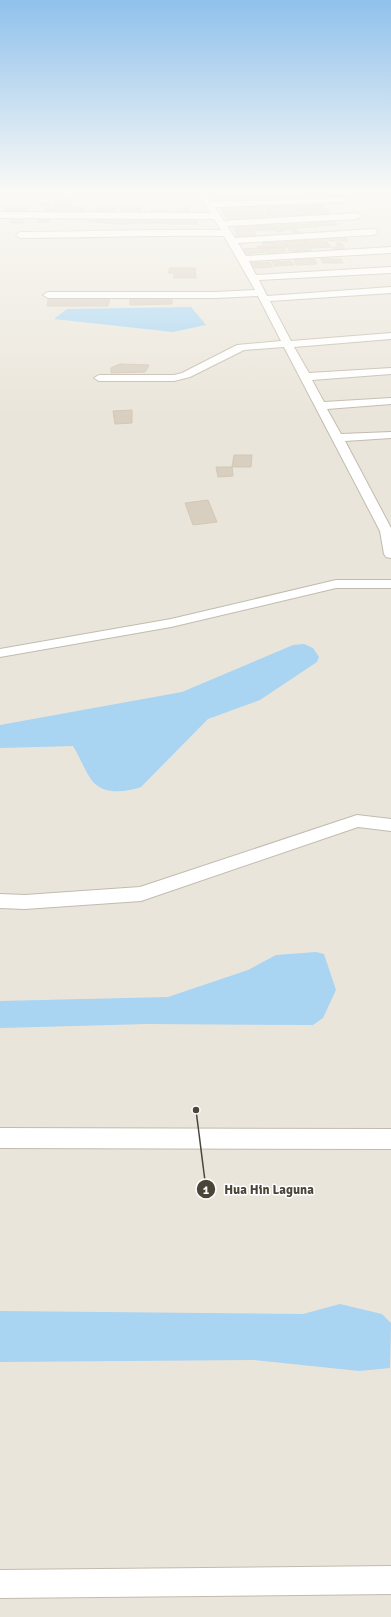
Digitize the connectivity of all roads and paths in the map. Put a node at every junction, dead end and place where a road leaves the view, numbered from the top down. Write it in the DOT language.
graph roads {
  1 [pos="247,266"];
  2 [pos="391,270"];
  3 [pos="253,278"];
  4 [pos="391,290"];
  5 [pos="48,295"];
  6 [pos="262,296"];
  7 [pos="391,336"];
  8 [pos="287,344"];
  9 [pos="391,372"];
  10 [pos="304,377"];
  11 [pos="99,378"];
  12 [pos="391,401"];
  13 [pos="320,406"];
  14 [pos="391,435"];
  15 [pos="337,438"];
  16 [pos="391,554"];
  17 [pos="391,584"];
  18 [pos="0,653"];
  19 [pos="391,825"];
  20 [pos="0,901"];
  21 [pos="0,1138"];
  22 [pos="391,1139"];
  23 [pos="391,1580"];
  24 [pos="0,1584"];
  1 -- 3 [label="street"];
  2 -- 3 [label="street"];
  3 -- 6 [label="street"];
  4 -- 6 [label="street"];
  5 -- 6 [label="street"];
  6 -- 8 [label="street"];
  7 -- 8 [label="street"];
  8 -- 10 [label="street"];
  8 -- 11 [label="street"];
  9 -- 10 [label="street"];
  10 -- 13 [label="street"];
  12 -- 13 [label="street"];
  13 -- 15 [label="street"];
  14 -- 15 [label="street"];
  15 -- 16 [label="street"];
  17 -- 18 [label="street"];
  19 -- 20 [label="street"];
  21 -- 22 [label="street"];
  23 -- 24 [label="street"];
}
